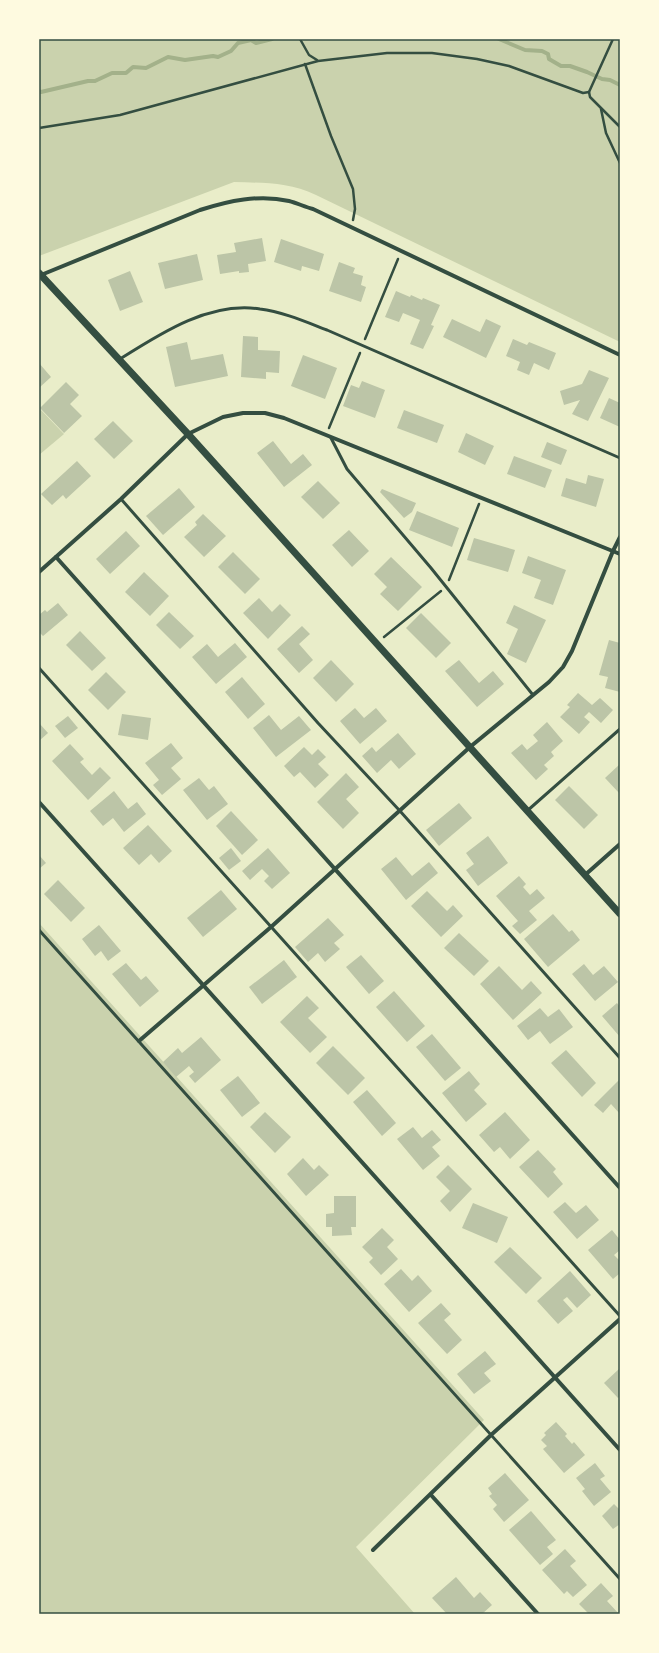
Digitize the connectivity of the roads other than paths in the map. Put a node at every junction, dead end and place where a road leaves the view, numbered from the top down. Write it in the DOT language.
graph roads {
  1 [pos="40,274"];
  2 [pos="620,355"];
  3 [pos="119,360"];
  4 [pos="188,434"];
  5 [pos="331,438"];
  6 [pos="620,458"];
  7 [pos="121,499"];
  8 [pos="620,537"];
  9 [pos="613,551"];
  10 [pos="620,554"];
  11 [pos="56,557"];
  12 [pos="39,572"];
  13 [pos="39,668"];
  14 [pos="534,695"];
  15 [pos="620,729"];
  16 [pos="470,747"];
  17 [pos="39,802"];
  18 [pos="400,811"];
  19 [pos="527,811"];
  20 [pos="620,844"];
  21 [pos="334,870"];
  22 [pos="585,875"];
  23 [pos="620,914"];
  24 [pos="271,927"];
  25 [pos="39,930"];
  26 [pos="203,986"];
  27 [pos="139,1041"];
  28 [pos="620,1058"];
  29 [pos="620,1188"];
  30 [pos="620,1316"];
  31 [pos="620,1319"];
  32 [pos="555,1377"];
  33 [pos="491,1435"];
  34 [pos="620,1450"];
  35 [pos="431,1495"];
  36 [pos="373,1550"];
  37 [pos="620,1579"];
  38 [pos="538,1614"];
  1 -- 2 [label="street"];
  1 -- 3 [label="street"];
  3 -- 4 [label="street"];
  3 -- 6 [label="lane"];
  4 -- 5 [label="street"];
  4 -- 7 [label="street"];
  4 -- 16 [label="street"];
  5 -- 9 [label="street"];
  5 -- 14 [label="lane"];
  7 -- 11 [label="street"];
  7 -- 18 [label="lane"];
  8 -- 9 [label="street"];
  9 -- 10 [label="street"];
  9 -- 14 [label="street"];
  11 -- 12 [label="street"];
  11 -- 21 [label="street"];
  13 -- 24 [label="lane"];
  14 -- 16 [label="street"];
  15 -- 19 [label="lane"];
  16 -- 18 [label="street"];
  16 -- 19 [label="street"];
  17 -- 26 [label="street"];
  18 -- 21 [label="street"];
  18 -- 28 [label="lane"];
  19 -- 22 [label="street"];
  20 -- 22 [label="street"];
  21 -- 24 [label="street"];
  21 -- 29 [label="street"];
  22 -- 23 [label="street"];
  24 -- 26 [label="street"];
  24 -- 30 [label="lane"];
  25 -- 27 [label="lane"];
  26 -- 27 [label="street"];
  26 -- 32 [label="street"];
  27 -- 33 [label="lane"];
  31 -- 32 [label="street"];
  32 -- 33 [label="street"];
  32 -- 34 [label="street"];
  33 -- 35 [label="street"];
  33 -- 37 [label="lane"];
  35 -- 36 [label="street"];
  35 -- 38 [label="street"];
}
